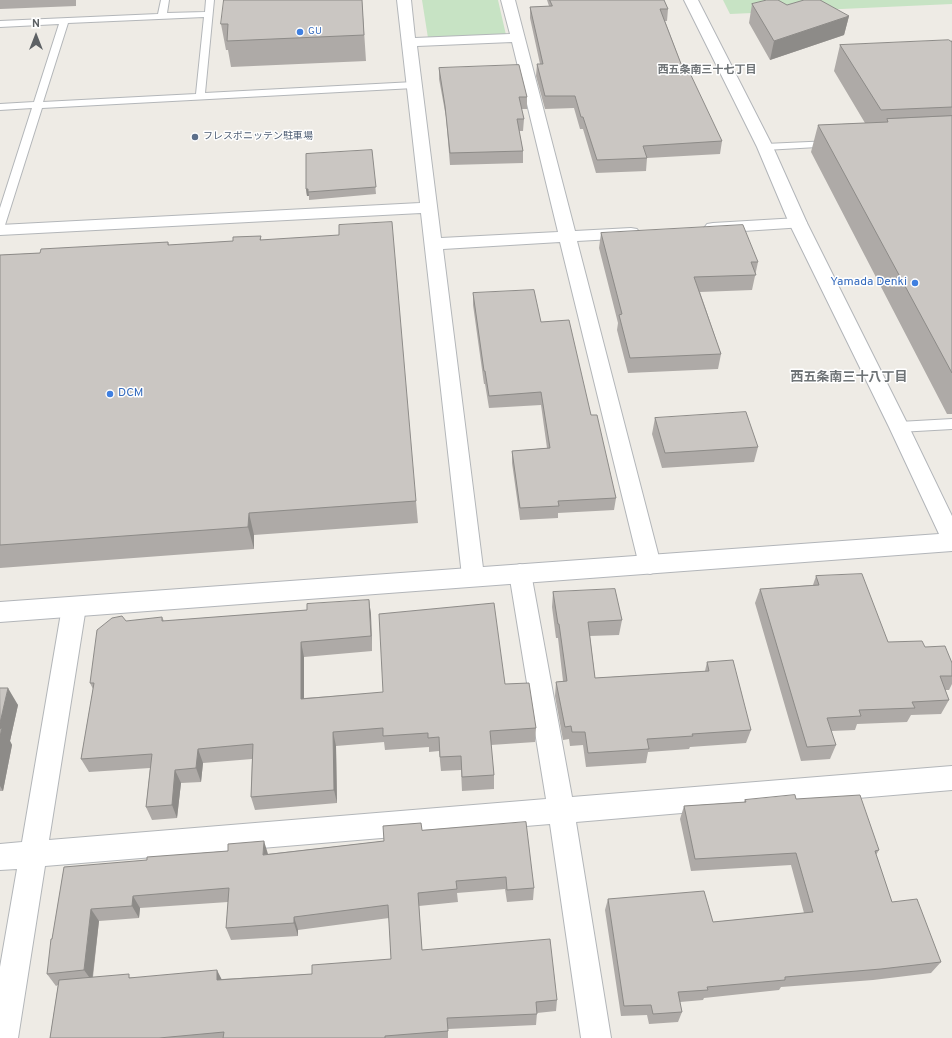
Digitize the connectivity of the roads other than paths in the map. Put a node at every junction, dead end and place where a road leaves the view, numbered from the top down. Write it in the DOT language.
graph roads {
  1 [pos="165,0"];
  2 [pos="210,0"];
  3 [pos="404,0"];
  4 [pos="508,0"];
  5 [pos="692,0"];
  6 [pos="208,14"];
  7 [pos="162,16"];
  8 [pos="64,21"];
  9 [pos="0,24"];
  10 [pos="518,38"];
  11 [pos="410,42"];
  12 [pos="414,85"];
  13 [pos="200,96"];
  14 [pos="39,105"];
  15 [pos="0,107"];
  16 [pos="843,143"];
  17 [pos="765,147"];
  18 [pos="429,208"];
  19 [pos="798,223"];
  20 [pos="0,225"];
  21 [pos="695,229"];
  22 [pos="0,230"];
  23 [pos="647,232"];
  24 [pos="567,236"];
  25 [pos="434,244"];
  26 [pos="952,424"];
  27 [pos="899,427"];
  28 [pos="952,539"];
  29 [pos="952,542"];
  30 [pos="650,565"];
  31 [pos="520,573"];
  32 [pos="473,576"];
  33 [pos="74,607"];
  34 [pos="0,612"];
  35 [pos="952,778"];
  36 [pos="561,810"];
  37 [pos="33,853"];
  38 [pos="0,856"];
  39 [pos="8,953"];
  40 [pos="3,1038"];
  41 [pos="596,1038"];
  1 -- 7 [label="lane"];
  2 -- 6 [label="lane"];
  3 -- 11 [label="street"];
  4 -- 10 [label="street"];
  5 -- 17 [label="street"];
  6 -- 7 [label="lane"];
  6 -- 13 [label="lane"];
  7 -- 8 [label="lane"];
  8 -- 9 [label="lane"];
  8 -- 14 [label="lane"];
  10 -- 11 [label="street"];
  10 -- 24 [label="street"];
  11 -- 12 [label="street"];
  12 -- 13 [label="lane"];
  12 -- 18 [label="street"];
  13 -- 14 [label="lane"];
  14 -- 15 [label="lane"];
  14 -- 20 [label="lane"];
  16 -- 17 [label="lane"];
  17 -- 19 [label="street"];
  18 -- 22 [label="street"];
  18 -- 25 [label="street"];
  19 -- 21 [label="street"];
  19 -- 27 [label="street"];
  23 -- 24 [label="street"];
  24 -- 25 [label="street"];
  24 -- 30 [label="street"];
  25 -- 32 [label="street"];
  26 -- 27 [label="lane"];
  27 -- 28 [label="street"];
  29 -- 30 [label="street"];
  30 -- 31 [label="street"];
  31 -- 32 [label="street"];
  31 -- 36 [label="street"];
  32 -- 33 [label="street"];
  33 -- 34 [label="street"];
  33 -- 37 [label="street"];
  35 -- 36 [label="street"];
  36 -- 37 [label="street"];
  36 -- 41 [label="street"];
  37 -- 38 [label="street"];
  37 -- 39 [label="street"];
  39 -- 40 [label="street"];
}
